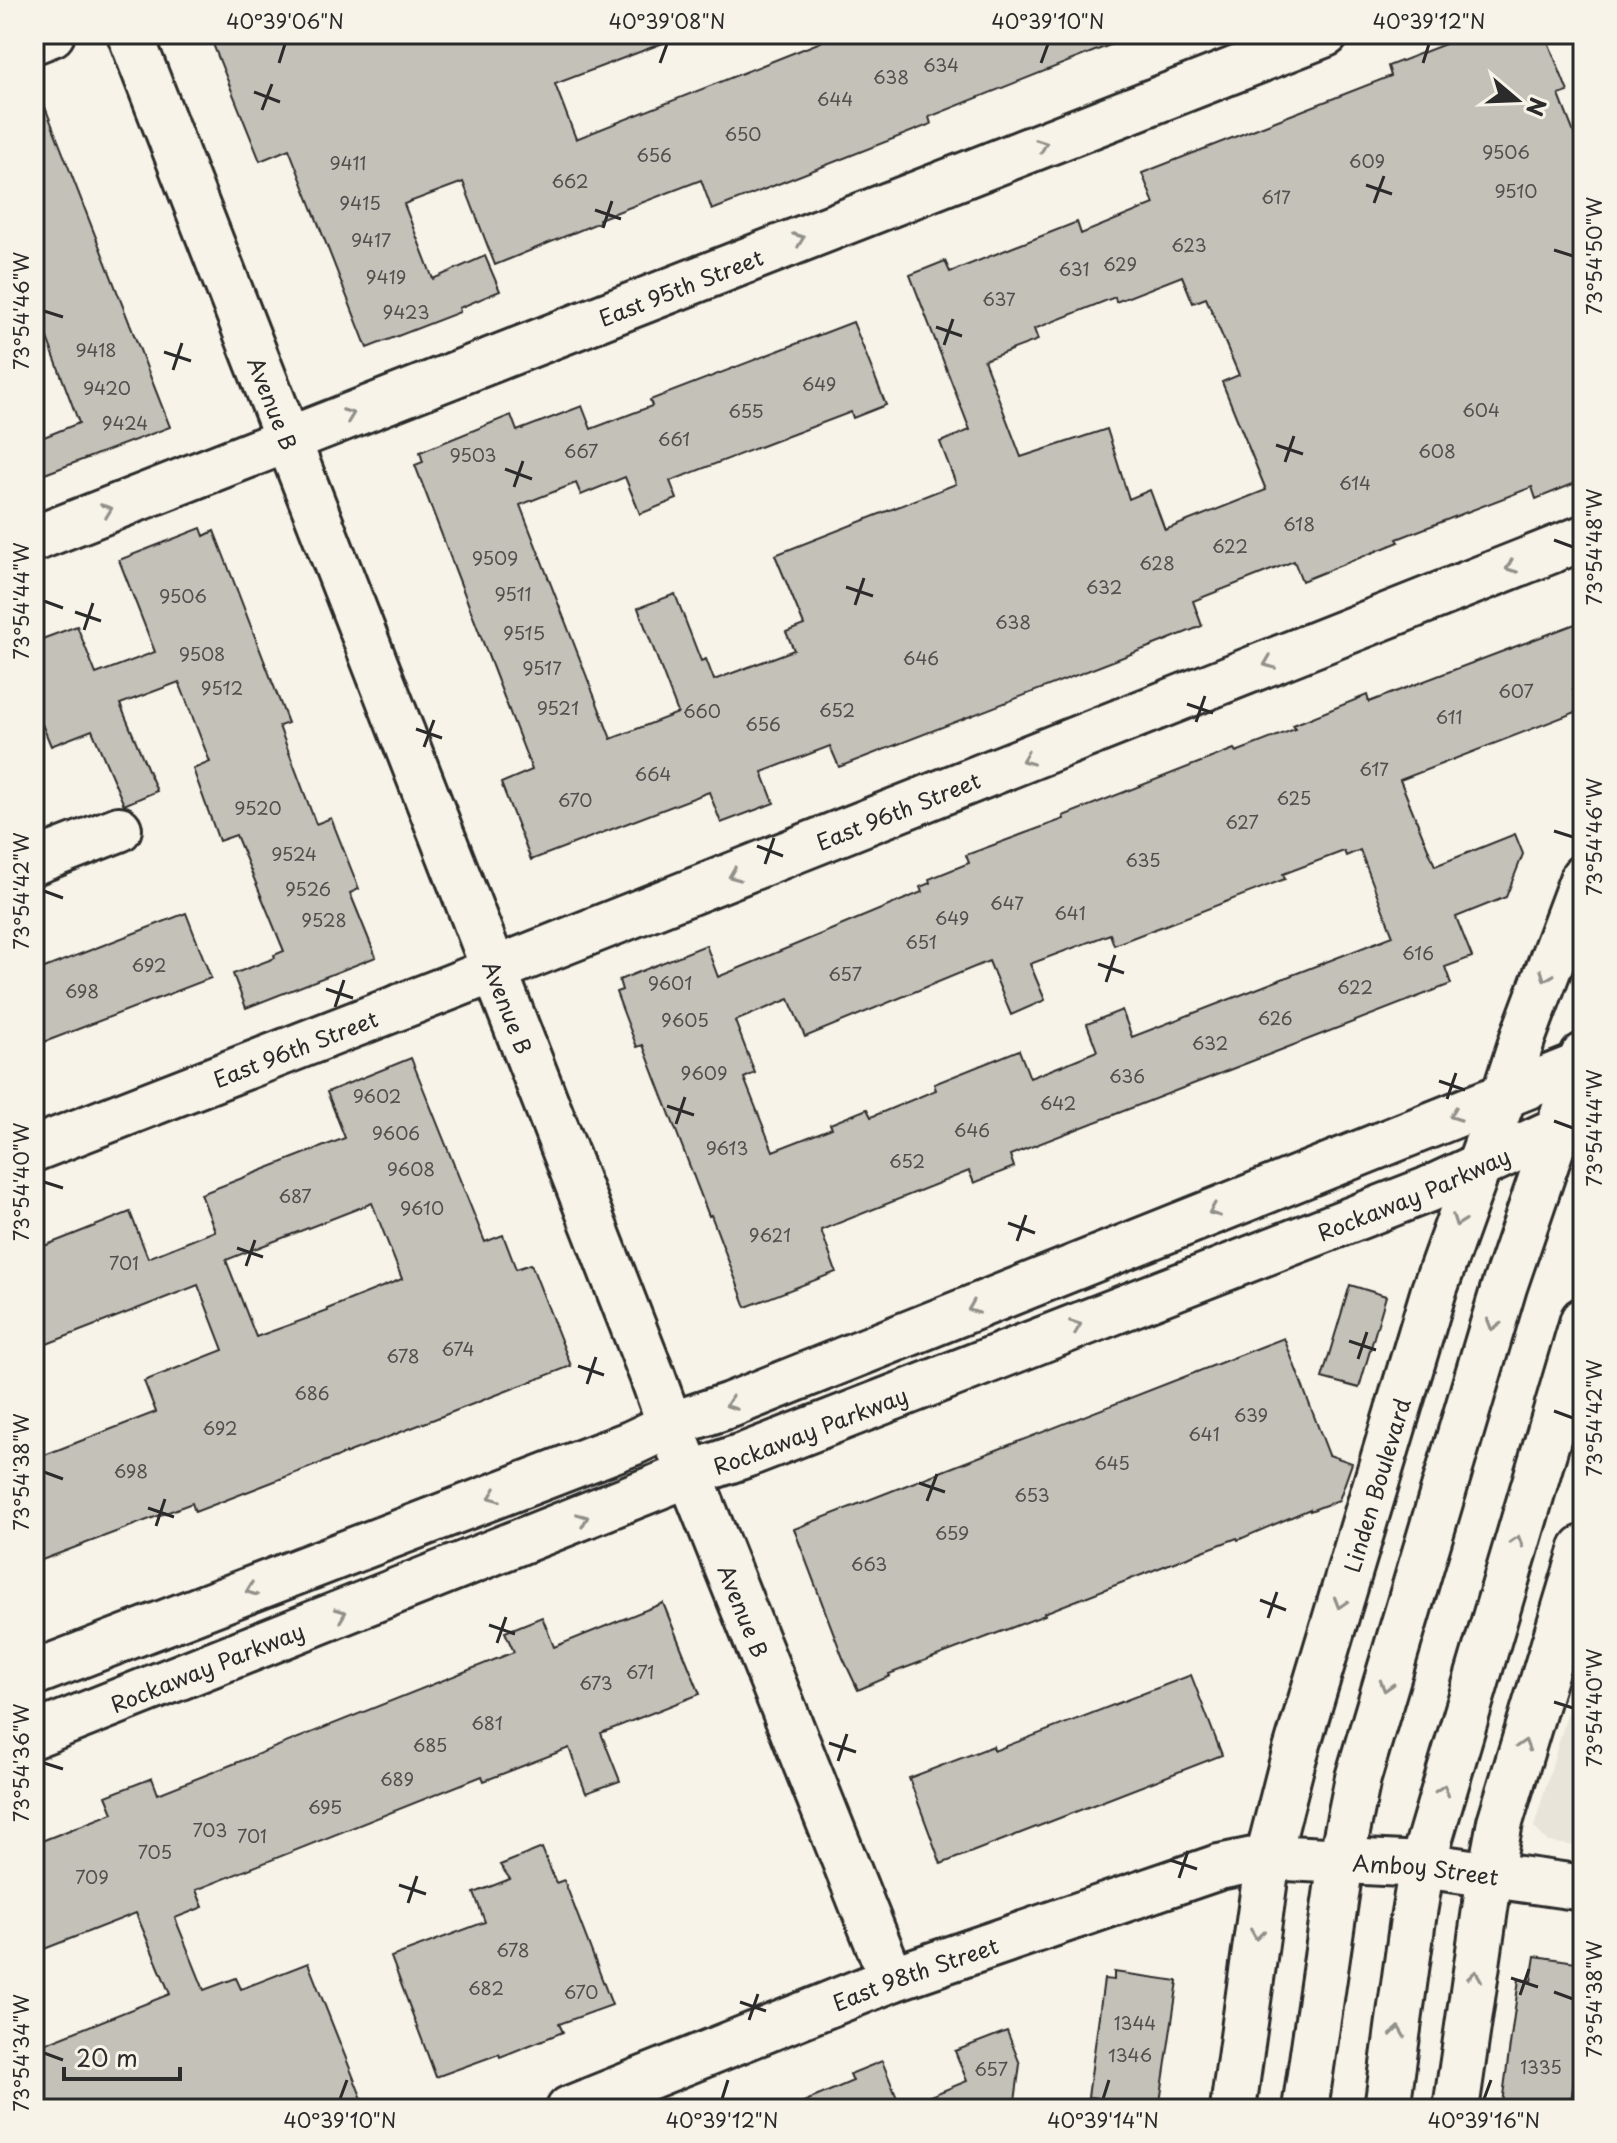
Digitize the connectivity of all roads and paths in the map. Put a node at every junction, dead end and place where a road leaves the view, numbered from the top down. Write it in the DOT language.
graph roads {
  1 [pos="52,34"];
  2 [pos="130,34"];
  3 [pos="1326,34"];
  4 [pos="34,41"];
  5 [pos="287,439"];
  6 [pos="1583,538"];
  7 [pos="34,539"];
  8 [pos="119,829"];
  9 [pos="34,862"];
  10 [pos="1583,877"];
  11 [pos="495,969"];
  12 [pos="1582,1062"];
  13 [pos="1504,1096"];
  14 [pos="1570,1124"];
  15 [pos="34,1149"];
  16 [pos="1478,1167"];
  17 [pos="1583,1320"];
  18 [pos="670,1425"];
  19 [pos="690,1474"];
  20 [pos="1583,1548"];
  21 [pos="34,1673"];
  22 [pos="34,1735"];
  23 [pos="1268,1857"];
  24 [pos="1341,1861"];
  25 [pos="1422,1865"];
  26 [pos="1490,1875"];
  27 [pos="1583,1888"];
  28 [pos="892,1979"];
  29 [pos="569,2109"];
  30 [pos="1233,2109"];
  31 [pos="1305,2109"];
  32 [pos="1387,2109"];
  33 [pos="1456,2109"];
  1 -- 4 [label="main road"];
  2 -- 5 [label="main road, Avenue B"];
  5 -- 3 [label="main road, East 95th Street, one-way"];
  7 -- 5 [label="main road, East 95th Street, one-way"];
  5 -- 11 [label="main road, Avenue B"];
  6 -- 11 [label="main road, East 96th Street, one-way"];
  8 -- 9 [label="main road"];
  10 -- 13 [label="main road, Linden Boulevard, one-way"];
  11 -- 15 [label="main road, East 96th Street"];
  11 -- 18 [label="main road, Avenue B"];
  12 -- 13 [label="main road"];
  12 -- 14 [label="main road"];
  13 -- 16 [label="main road, Linden Boulevard"];
  13 -- 18 [label="main road, one-way"];
  14 -- 16 [label="main road, Rockaway Parkway"];
  14 -- 24 [label="main road, one-way"];
  19 -- 16 [label="main road, Rockaway Parkway, one-way"];
  16 -- 23 [label="main road, Linden Boulevard, one-way"];
  25 -- 17 [label="main road, one-way"];
  18 -- 19 [label="main road, Avenue B"];
  18 -- 21 [label="main road, one-way"];
  22 -- 19 [label="main road, Rockaway Parkway, one-way"];
  19 -- 28 [label="main road, Avenue B"];
  26 -- 20 [label="main road, one-way"];
  23 -- 24 [label="main road, Amboy Street"];
  23 -- 28 [label="main road, East 98th Street"];
  23 -- 30 [label="main road, Linden Boulevard, one-way"];
  24 -- 25 [label="main road, Amboy Street"];
  24 -- 31 [label="main road"];
  25 -- 26 [label="main road, Amboy Street"];
  32 -- 25 [label="main road, one-way"];
  26 -- 27 [label="main road, Amboy Street"];
  33 -- 26 [label="main road, one-way"];
  28 -- 29 [label="main road, East 98th Street"];
}
